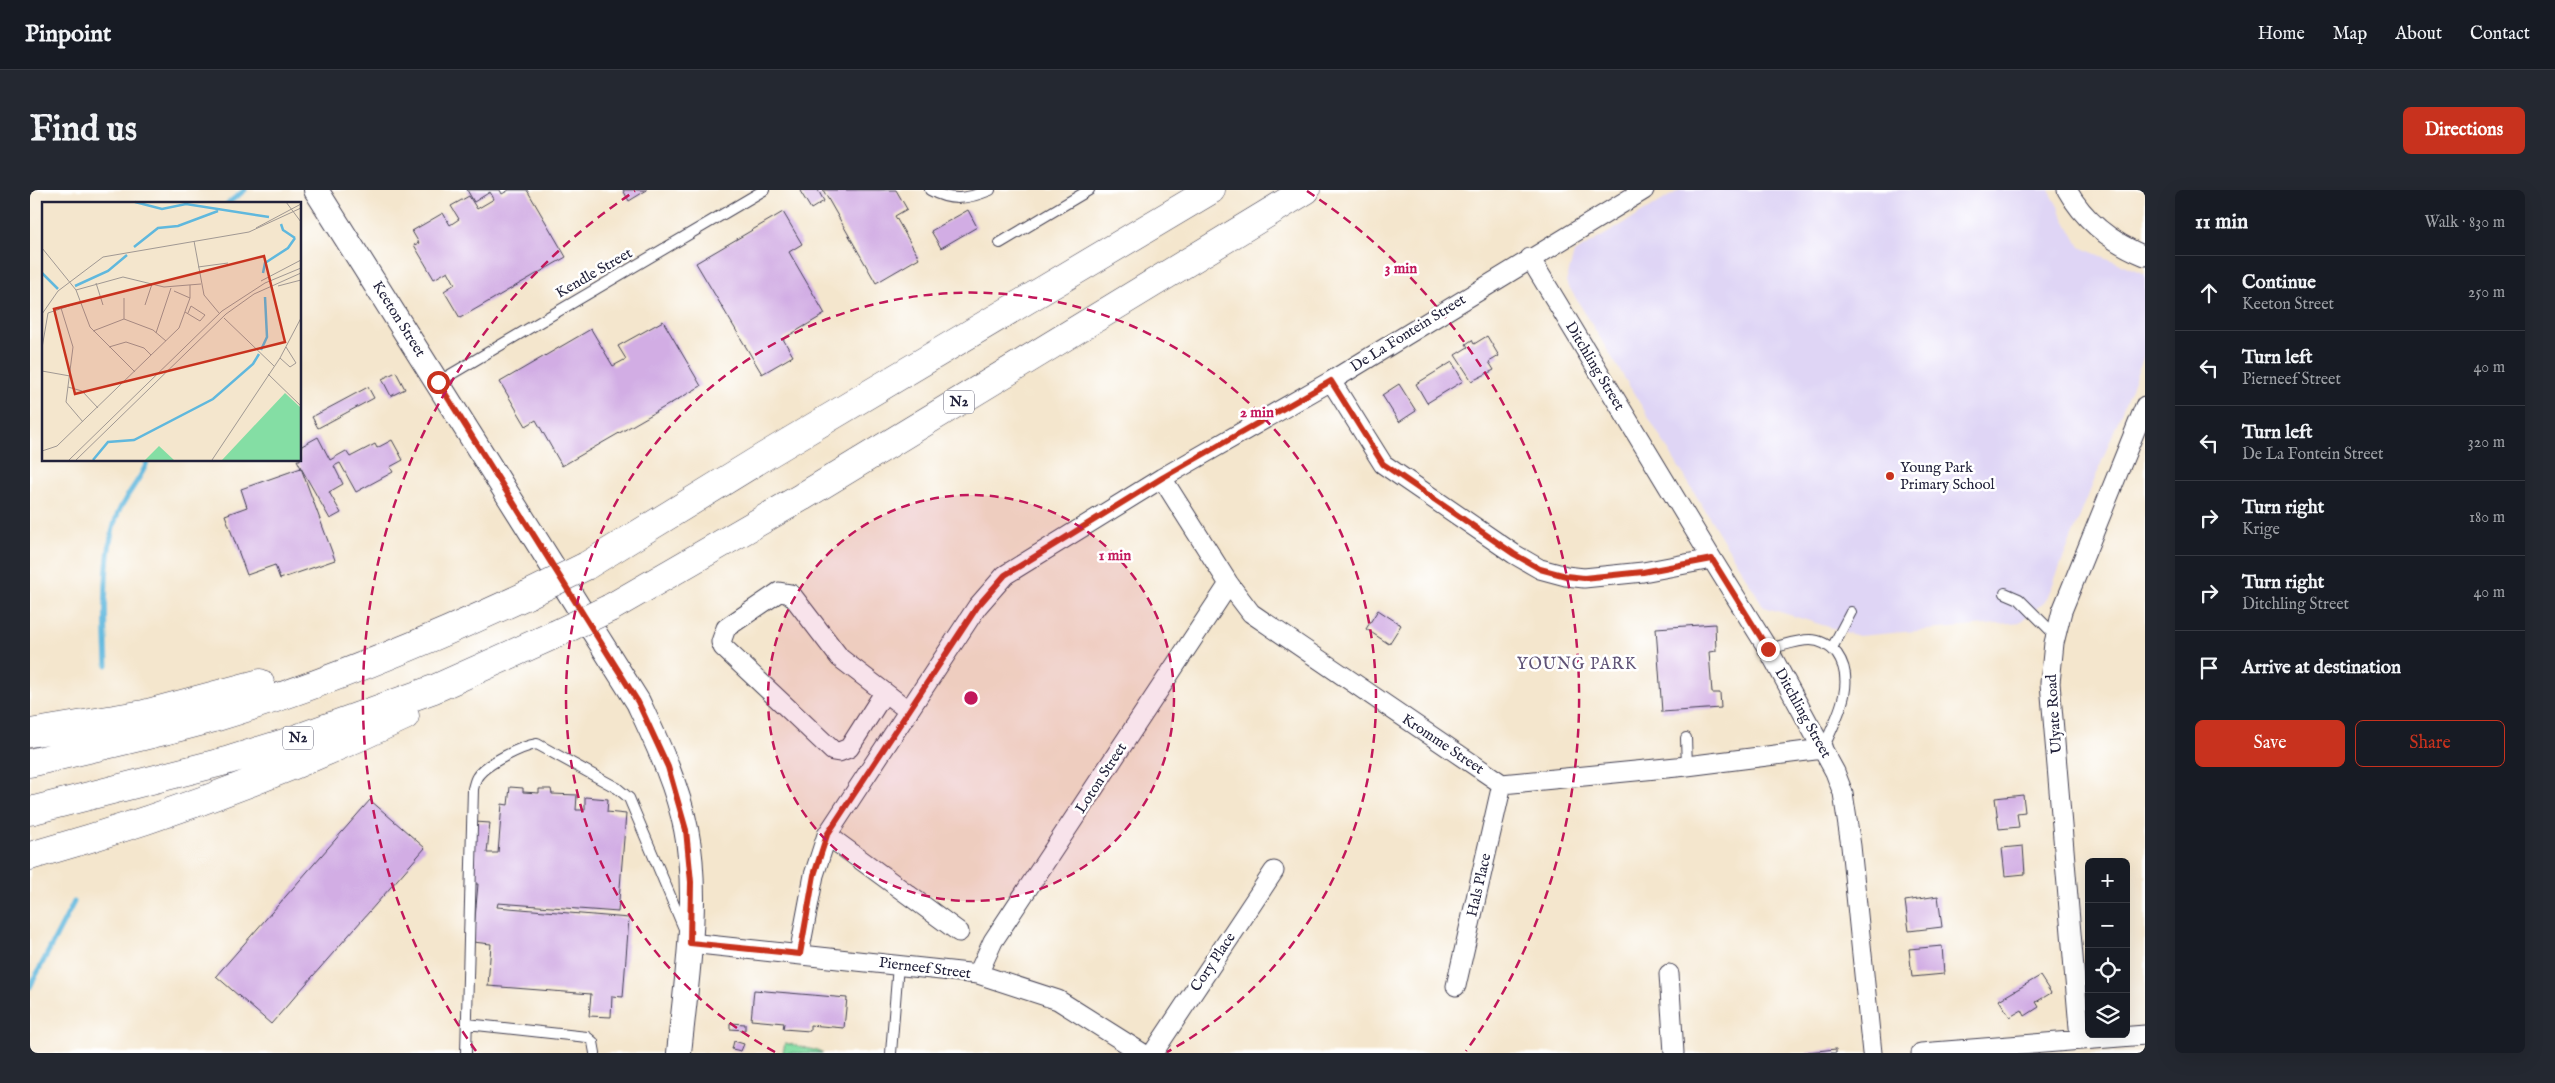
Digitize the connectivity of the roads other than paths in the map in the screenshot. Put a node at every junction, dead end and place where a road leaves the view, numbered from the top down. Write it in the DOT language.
graph roads {
  1 [pos="316,190"];
  2 [pos="764,190"];
  3 [pos="930,190"];
  4 [pos="990,190"];
  5 [pos="1089,190"];
  6 [pos="1210,190"];
  7 [pos="1306,190"];
  8 [pos="1644,190"];
  9 [pos="2067,190"];
  10 [pos="1000,243"];
  11 [pos="2145,256"];
  12 [pos="1530,258"];
  13 [pos="1331,381"];
  14 [pos="438,382"];
  15 [pos="2145,406"];
  16 [pos="1162,478"];
  17 [pos="1712,559"];
  18 [pos="1229,584"];
  19 [pos="526,587"];
  20 [pos="2005,592"];
  21 [pos="1850,612"];
  22 [pos="2056,636"];
  23 [pos="528,646"];
  24 [pos="1832,648"];
  25 [pos="1768,649"];
  26 [pos="884,693"];
  27 [pos="909,711"];
  28 [pos="30,733"];
  29 [pos="1686,738"];
  30 [pos="1823,749"];
  31 [pos="30,763"];
  32 [pos="1687,766"];
  33 [pos="1502,784"];
  34 [pos="30,811"];
  35 [pos="827,835"];
  36 [pos="30,856"];
  37 [pos="1274,871"];
  38 [pos="959,932"];
  39 [pos="690,943"];
  40 [pos="800,954"];
  41 [pos="898,965"];
  42 [pos="978,974"];
  43 [pos="1668,974"];
  44 [pos="1456,986"];
  45 [pos="467,1024"];
  46 [pos="2145,1035"];
  47 [pos="2080,1040"];
  48 [pos="466,1053"];
  49 [pos="595,1053"];
  50 [pos="679,1053"];
  51 [pos="891,1053"];
  52 [pos="1142,1053"];
  53 [pos="1153,1053"];
  54 [pos="1674,1053"];
  55 [pos="1872,1053"];
  56 [pos="1921,1053"];
  1 -- 14 [label="street, Keeton Street"];
  2 -- 14 [label="lane, Kendle Street"];
  3 -- 4 [label="lane"];
  5 -- 10 [label="lane"];
  6 -- 19 [label="highway, bridge"];
  7 -- 23 [label="highway, N2, bridge"];
  8 -- 12 [label="street, De La Fontein Street"];
  9 -- 11 [label="street"];
  12 -- 13 [label="street, De La Fontein Street"];
  12 -- 17 [label="street, Ditchling Street"];
  13 -- 16 [label="street, De La Fontein Street"];
  13 -- 17 [label="street"];
  14 -- 39 [label="street, Keeton Street"];
  15 -- 22 [label="street, Ulyate Road"];
  16 -- 18 [label="street, Kromme Street"];
  16 -- 27 [label="street, De La Fontein Street"];
  17 -- 25 [label="street, Ditchling Street"];
  18 -- 33 [label="street, Kromme Street"];
  18 -- 42 [label="street, Loton Street"];
  19 -- 28 [label="highway"];
  19 -- 31 [label="highway"];
  20 -- 22 [label="lane"];
  21 -- 24 [label="lane"];
  22 -- 47 [label="street, Ulyate Road"];
  23 -- 34 [label="highway, N2"];
  23 -- 36 [label="highway"];
  24 -- 25 [label="lane"];
  24 -- 30 [label="lane"];
  25 -- 30 [label="street, Ditchling Street"];
  26 -- 26 [label="street"];
  26 -- 27 [label="street"];
  27 -- 35 [label="street, De La Fontein Street"];
  29 -- 32 [label="lane"];
  30 -- 32 [label="street"];
  30 -- 55 [label="street, Ditchling Street"];
  32 -- 33 [label="street"];
  33 -- 44 [label="street, Hals Place"];
  35 -- 38 [label="street"];
  35 -- 40 [label="street, De La Fontein Street"];
  37 -- 53 [label="street, Cory Place"];
  39 -- 40 [label="street, Pierneef Street"];
  39 -- 45 [label="lane"];
  39 -- 50 [label="street, Keeton Street"];
  40 -- 41 [label="street, Pierneef Street"];
  41 -- 42 [label="street, Pierneef Street"];
  41 -- 51 [label="lane"];
  42 -- 52 [label="street, Pierneef Street"];
  43 -- 54 [label="street"];
  45 -- 48 [label="lane"];
  45 -- 49 [label="lane"];
  46 -- 47 [label="street"];
  47 -- 56 [label="street"];
}
